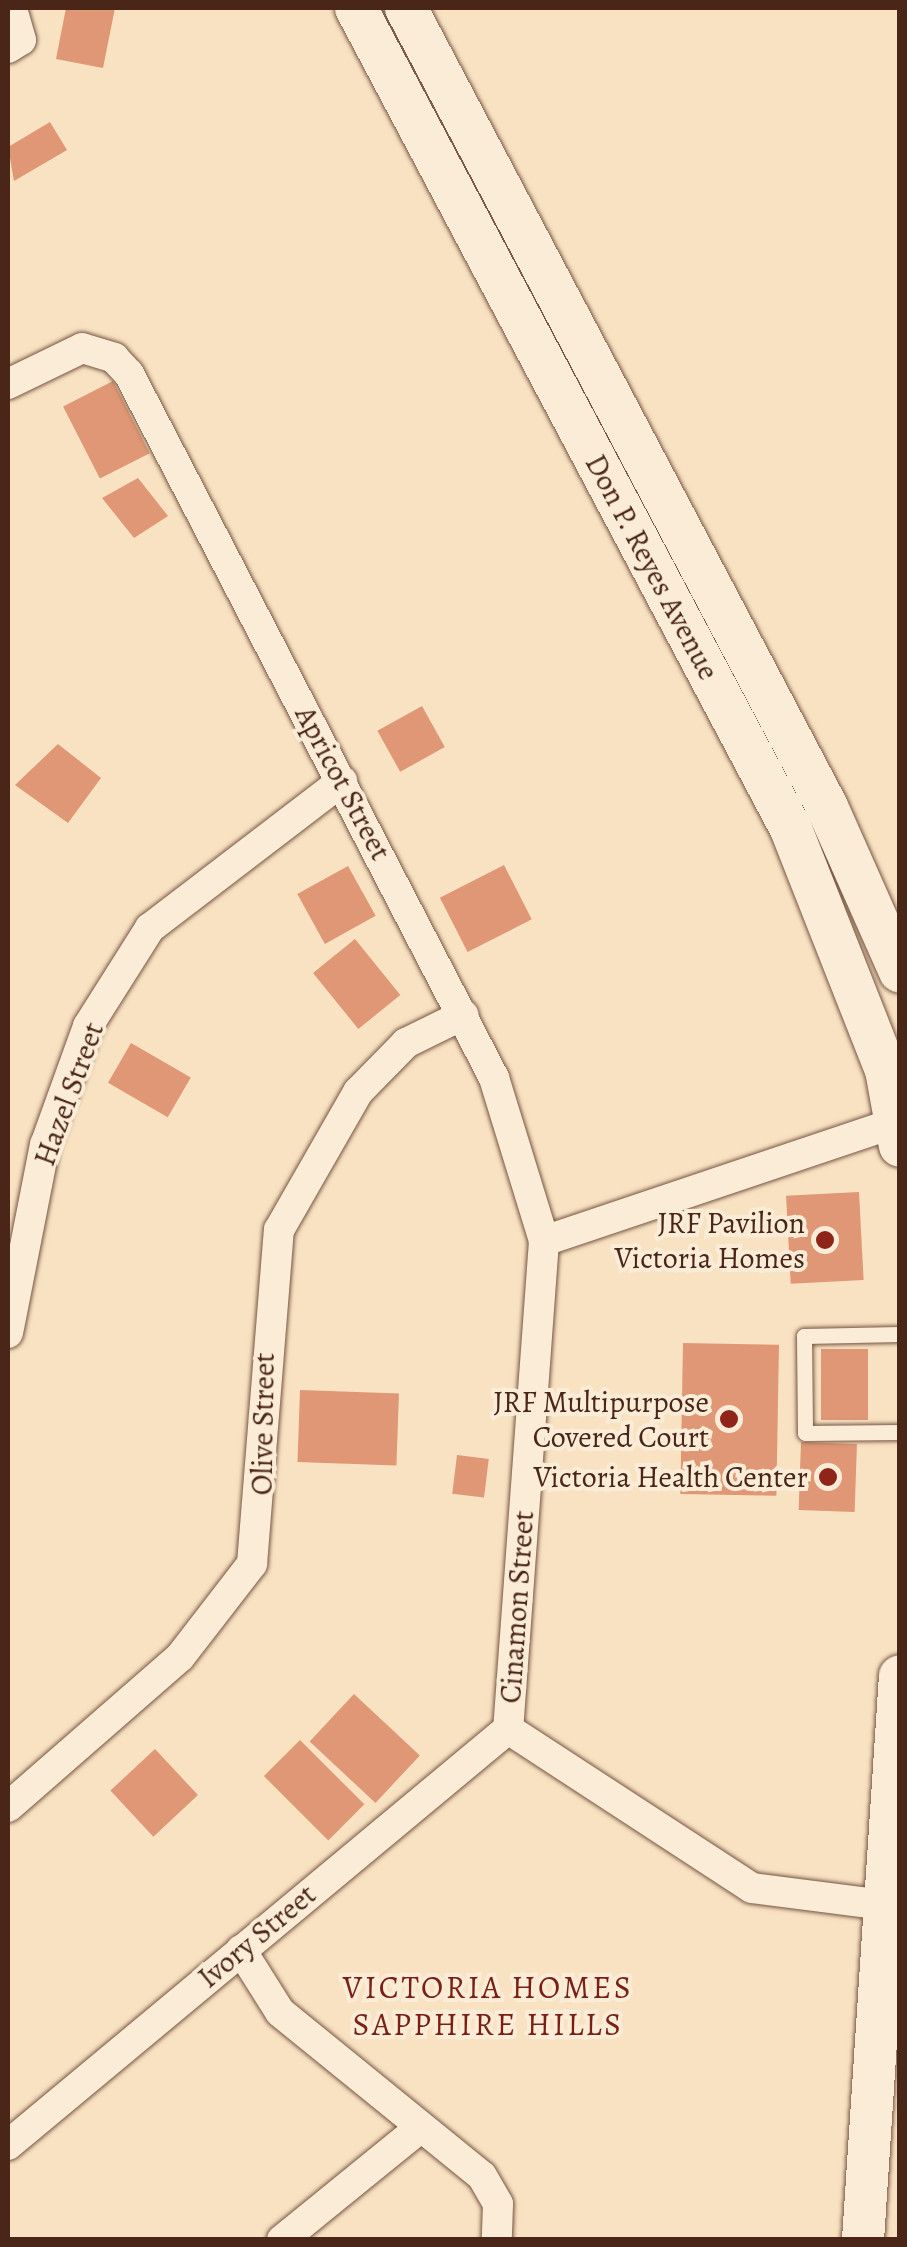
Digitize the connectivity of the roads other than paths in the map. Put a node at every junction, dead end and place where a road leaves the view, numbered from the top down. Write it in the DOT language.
graph roads {
  1 [pos="12,8"];
  2 [pos="356,8"];
  3 [pos="406,8"];
  4 [pos="14,44"];
  5 [pos="8,384"];
  6 [pos="342,782"];
  7 [pos="900,972"];
  8 [pos="463,1014"];
  9 [pos="898,1130"];
  10 [pos="544,1241"];
  11 [pos="8,1333"];
  12 [pos="900,1334"];
  13 [pos="900,1432"];
  14 [pos="900,1676"];
  15 [pos="508,1728"];
  16 [pos="8,1807"];
  17 [pos="892,1906"];
  18 [pos="241,1950"];
  19 [pos="420,2128"];
  20 [pos="8,2145"];
  21 [pos="282,2240"];
  22 [pos="497,2240"];
  23 [pos="863,2240"];
  1 -- 4 [label="street"];
  2 -- 9 [label="street, Don P. Reyes Avenue"];
  3 -- 7 [label="street, Don P. Reyes Avenue"];
  5 -- 6 [label="street, Apricot Street"];
  6 -- 8 [label="street, Apricot Street"];
  6 -- 11 [label="street, Hazel Street"];
  8 -- 10 [label="street, Apricot Street"];
  8 -- 16 [label="street, Olive Street"];
  9 -- 10 [label="street"];
  10 -- 15 [label="street, Cinamon Street"];
  12 -- 13 [label="lane"];
  14 -- 17 [label="street"];
  15 -- 17 [label="street, Cinamon Street"];
  15 -- 18 [label="street, Ivory Street"];
  17 -- 23 [label="street"];
  18 -- 19 [label="street"];
  18 -- 20 [label="street, Ivory Street"];
  19 -- 21 [label="street"];
  19 -- 22 [label="street"];
}
